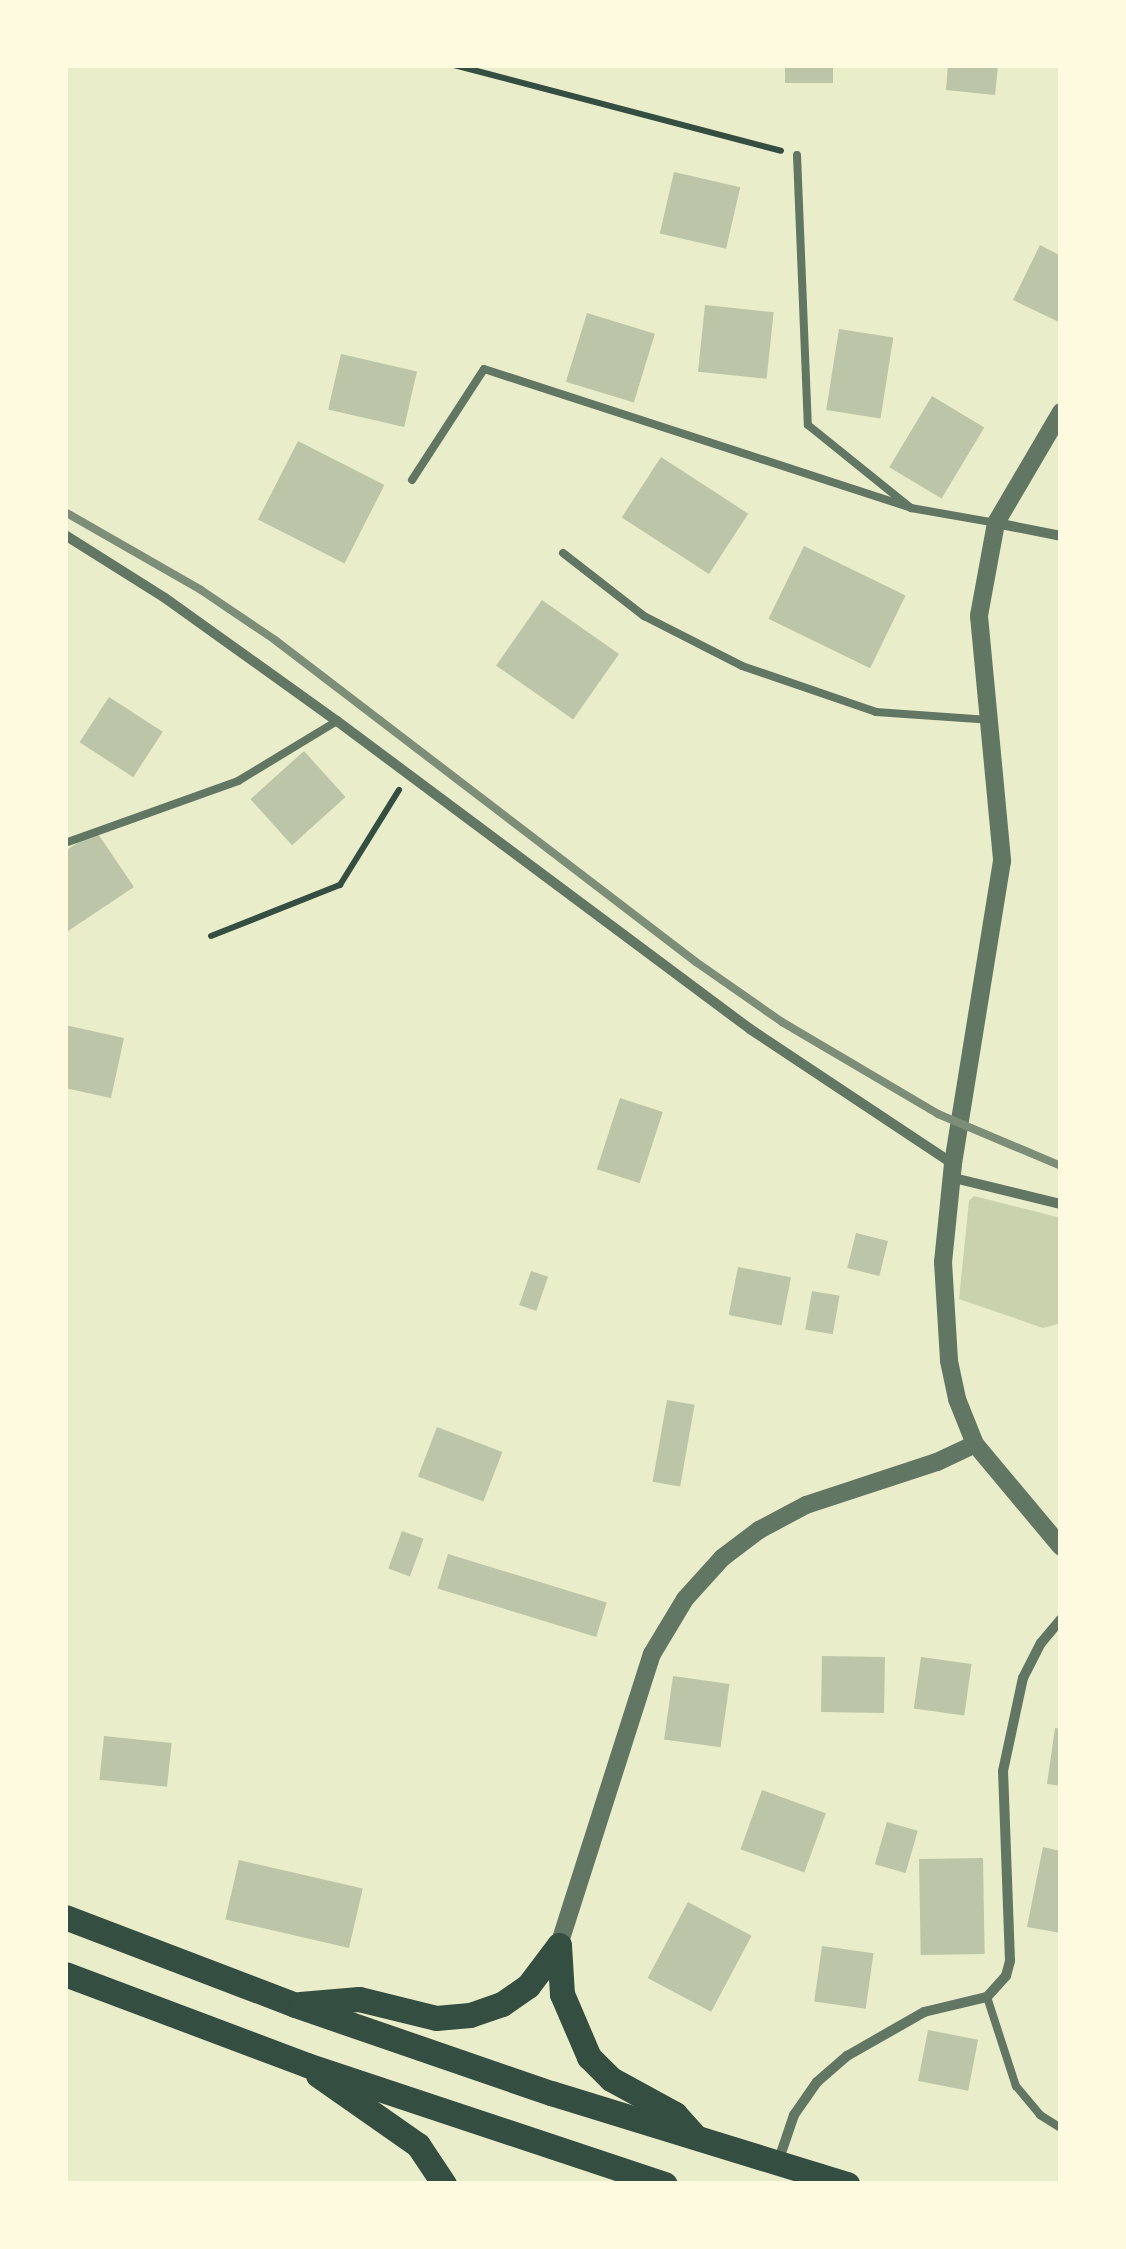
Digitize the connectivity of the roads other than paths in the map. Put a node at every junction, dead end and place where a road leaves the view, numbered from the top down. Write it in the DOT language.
graph roads {
  1 [pos="797,155"];
  2 [pos="1061,412"];
  3 [pos="412,480"];
  4 [pos="911,508"];
  5 [pos="996,522"];
  6 [pos="65,535"];
  7 [pos="1061,536"];
  8 [pos="564,553"];
  9 [pos="988,720"];
  10 [pos="338,721"];
  11 [pos="65,842"];
  12 [pos="953,1171"];
  13 [pos="1061,1204"];
  14 [pos="976,1444"];
  15 [pos="1061,1547"];
  16 [pos="1061,1619"];
  17 [pos="65,1916"];
  18 [pos="559,1945"];
  19 [pos="65,1974"];
  20 [pos="987,1997"];
  21 [pos="295,2005"];
  22 [pos="307,2065"];
  23 [pos="1061,2128"];
  24 [pos="700,2140"];
  25 [pos="777,2163"];
  26 [pos="444,2184"];
  27 [pos="665,2184"];
  28 [pos="847,2184"];
  1 -- 4 [label="lane"];
  2 -- 5 [label="street"];
  3 -- 4 [label="lane"];
  4 -- 5 [label="lane"];
  5 -- 7 [label="street"];
  5 -- 9 [label="street"];
  6 -- 10 [label="street"];
  8 -- 9 [label="lane"];
  9 -- 12 [label="street"];
  10 -- 11 [label="lane"];
  10 -- 12 [label="street"];
  12 -- 13 [label="street"];
  12 -- 14 [label="street"];
  14 -- 15 [label="street"];
  14 -- 18 [label="street"];
  16 -- 20 [label="street"];
  17 -- 21 [label="main road"];
  18 -- 21 [label="main road"];
  18 -- 24 [label="main road"];
  19 -- 22 [label="main road"];
  20 -- 23 [label="lane"];
  20 -- 25 [label="street"];
  21 -- 24 [label="main road"];
  22 -- 26 [label="main road"];
  22 -- 27 [label="main road"];
  24 -- 25 [label="main road"];
  25 -- 28 [label="main road"];
}
